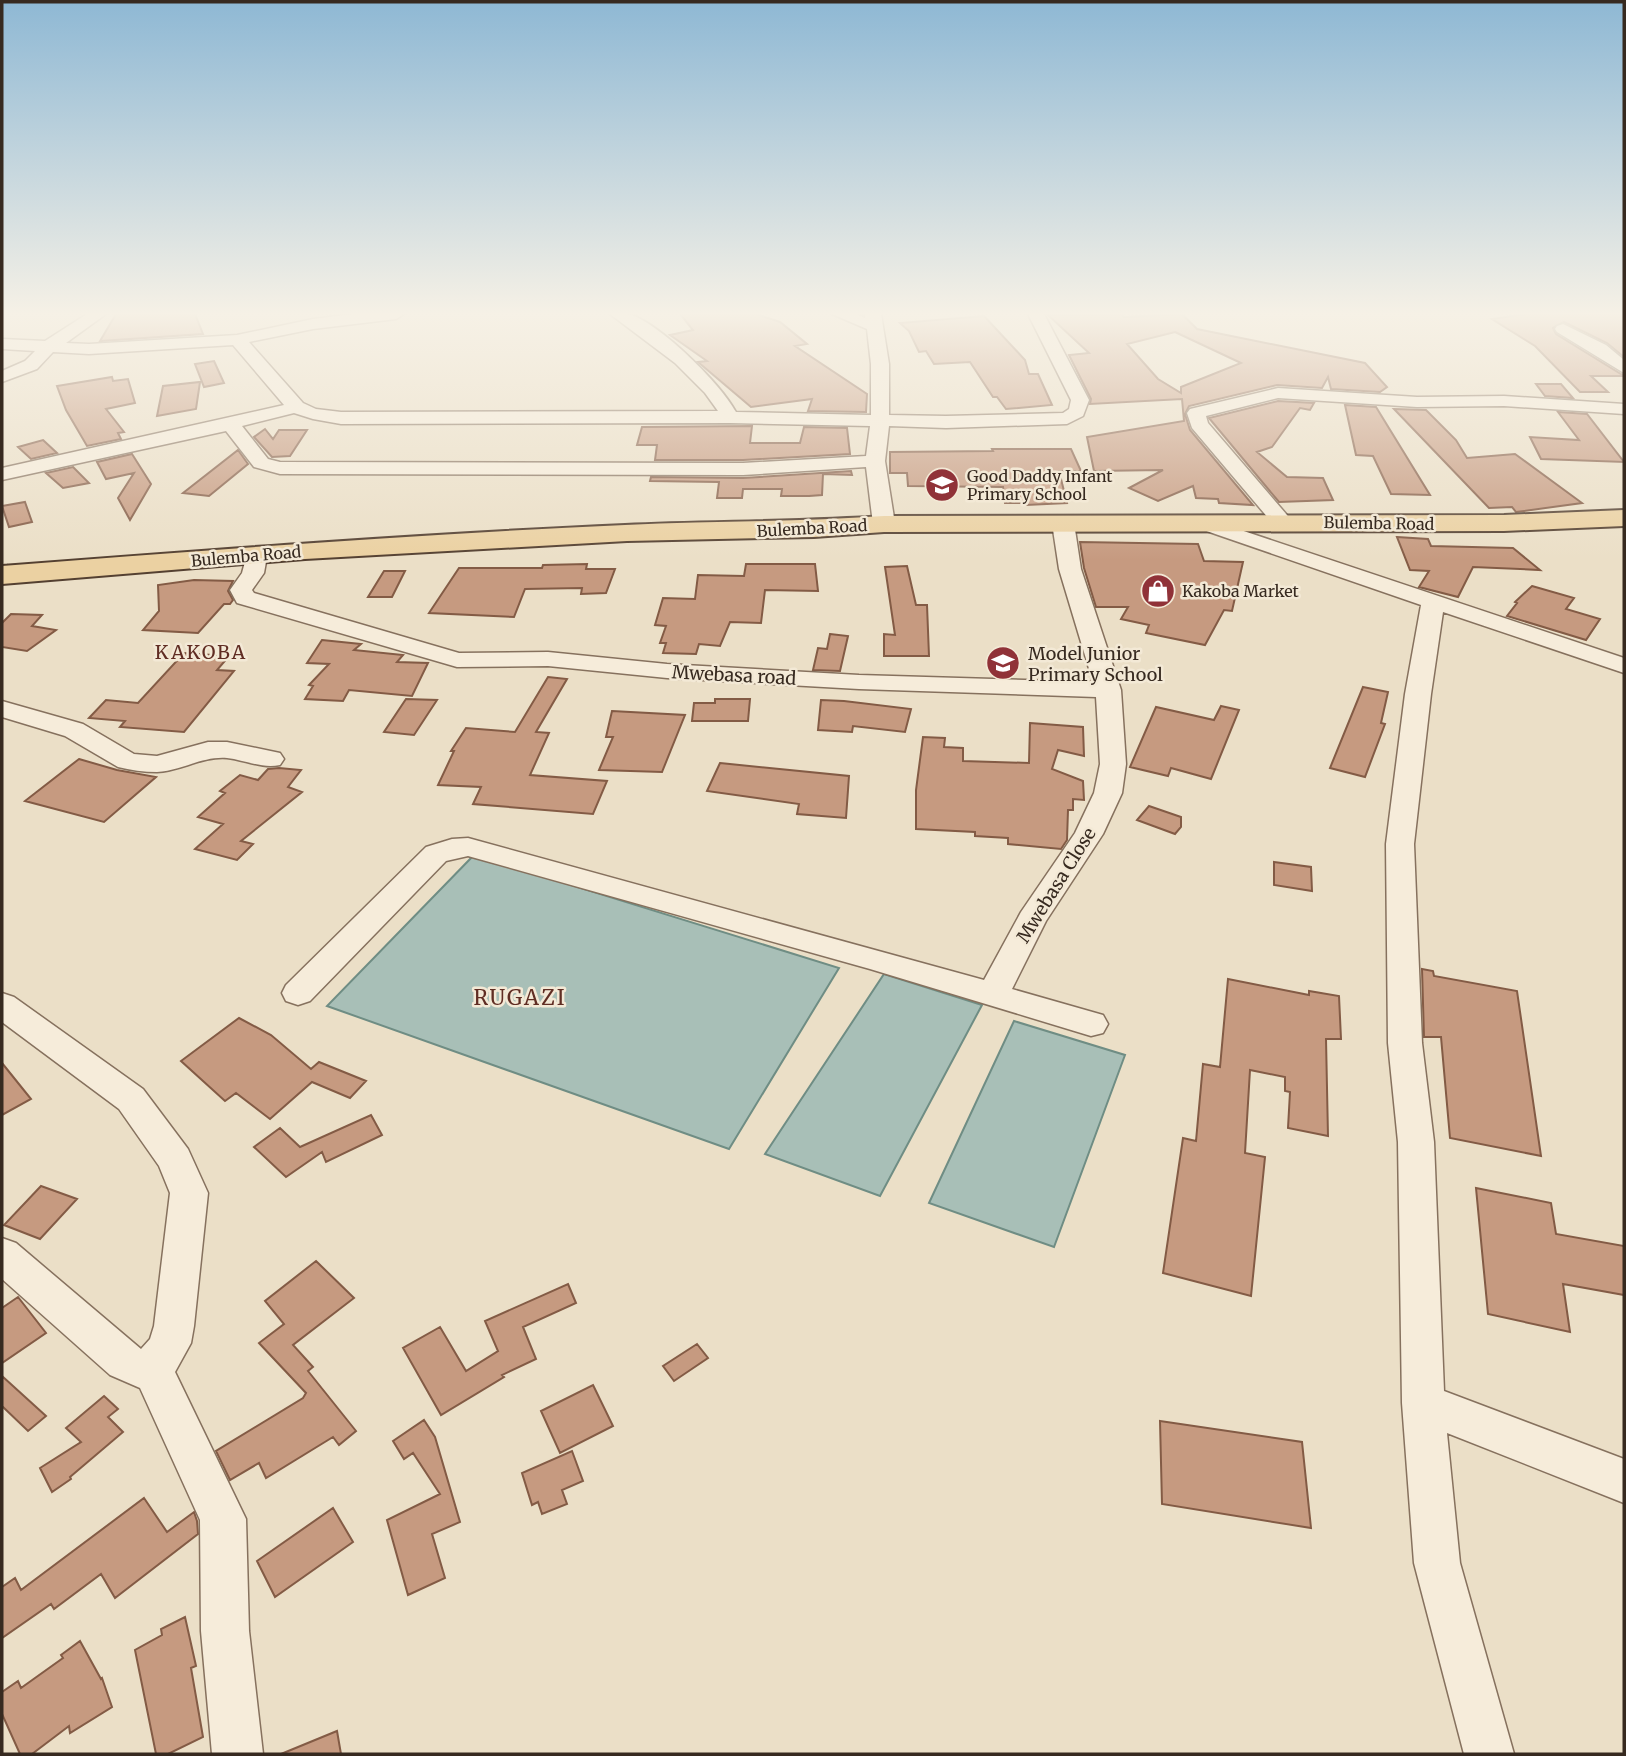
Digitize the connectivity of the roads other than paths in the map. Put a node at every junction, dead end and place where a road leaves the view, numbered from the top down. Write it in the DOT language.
graph roads {
  1 [pos="287,396"];
  2 [pos="717,396"];
  3 [pos="880,396"];
  4 [pos="1078,396"];
  5 [pos="1266,396"];
  6 [pos="1324,396"];
  7 [pos="296,407"];
  8 [pos="1624,409"];
  9 [pos="730,417"];
  10 [pos="880,420"];
  11 [pos="230,424"];
  12 [pos="875,461"];
  13 [pos="2,474"];
  14 [pos="1624,518"];
  15 [pos="1199,522"];
  16 [pos="1282,522"];
  17 [pos="1063,523"];
  18 [pos="884,524"];
  19 [pos="256,555"];
  20 [pos="2,575"];
  21 [pos="1433,604"];
  22 [pos="1624,666"];
  23 [pos="1108,690"];
  24 [pos="2,709"];
  25 [pos="271,759"];
  26 [pos="298,993"];
  27 [pos="993,994"];
  28 [pos="2,1005"];
  29 [pos="1091,1024"];
  30 [pos="2,1255"];
  31 [pos="152,1366"];
  32 [pos="1423,1403"];
  33 [pos="1624,1481"];
  34 [pos="238,1754"];
  35 [pos="1489,1754"];
  1 -- 7 [label="street"];
  2 -- 9 [label="street"];
  3 -- 10 [label="street"];
  4 -- 10 [label="street"];
  5 -- 16 [label="street"];
  6 -- 8 [label="street"];
  7 -- 9 [label="street"];
  7 -- 11 [label="street"];
  9 -- 10 [label="street"];
  10 -- 12 [label="street"];
  11 -- 12 [label="street"];
  11 -- 13 [label="street"];
  12 -- 18 [label="street"];
  14 -- 16 [label="main road, Bulemba Road"];
  15 -- 16 [label="main road, Bulemba Road"];
  15 -- 17 [label="main road, Bulemba Road"];
  15 -- 21 [label="street"];
  17 -- 18 [label="main road, Bulemba Road"];
  17 -- 23 [label="street"];
  18 -- 19 [label="main road, Bulemba Road"];
  19 -- 20 [label="main road, Bulemba Road"];
  19 -- 23 [label="street, Mwebasa road"];
  21 -- 22 [label="street"];
  21 -- 32 [label="street"];
  23 -- 27 [label="street, Mwebasa Close"];
  24 -- 25 [label="street"];
  26 -- 27 [label="street"];
  27 -- 29 [label="street"];
  28 -- 31 [label="street"];
  30 -- 31 [label="street"];
  31 -- 34 [label="street"];
  32 -- 33 [label="street"];
  32 -- 35 [label="street"];
}
